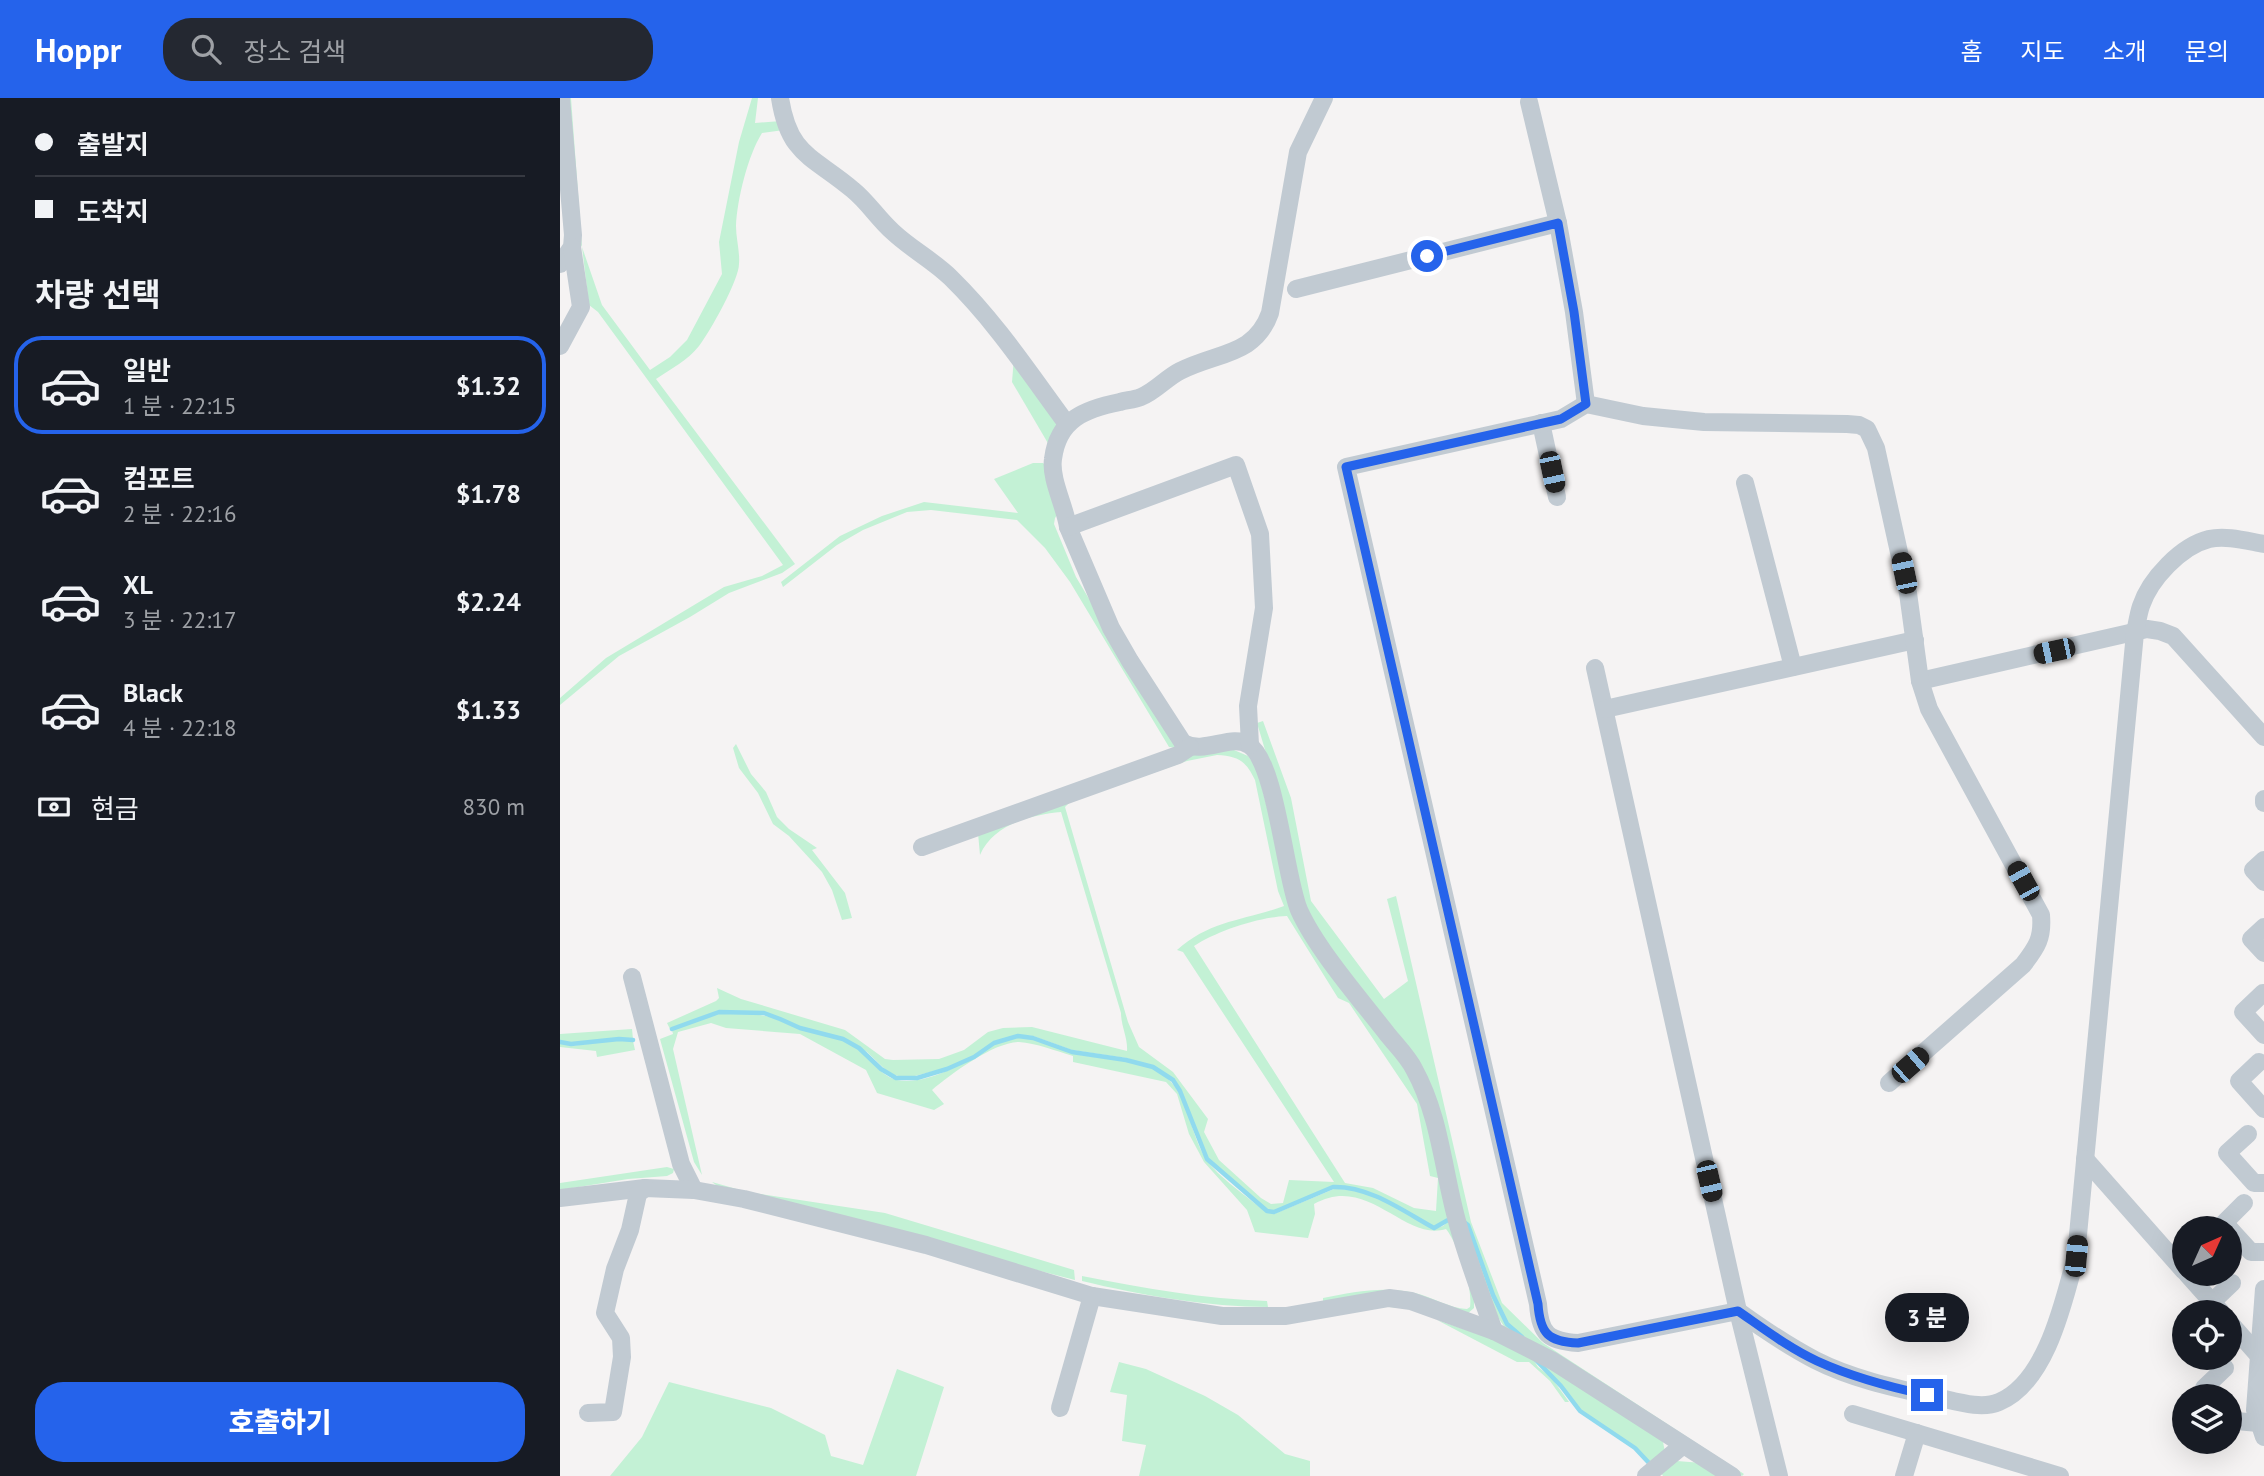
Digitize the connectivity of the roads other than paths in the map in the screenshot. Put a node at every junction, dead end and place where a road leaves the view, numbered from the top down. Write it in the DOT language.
graph roads {
  1 [pos="561,98"];
  2 [pos="779,98"];
  3 [pos="1324,98"];
  4 [pos="1529,102"];
  5 [pos="1558,223"];
  6 [pos="572,247"];
  7 [pos="560,264"];
  8 [pos="1296,289"];
  9 [pos="560,346"];
  10 [pos="1586,404"];
  11 [pos="1541,423"];
  12 [pos="1067,424"];
  13 [pos="1745,483"];
  14 [pos="1557,497"];
  15 [pos="1068,527"];
  16 [pos="2264,544"];
  17 [pos="2135,633"];
  18 [pos="1915,640"];
  19 [pos="1793,667"];
  20 [pos="1595,668"];
  21 [pos="1920,681"];
  22 [pos="1605,709"];
  23 [pos="2264,737"];
  24 [pos="1250,745"];
  25 [pos="1190,747"];
  26 [pos="922,847"];
  27 [pos="2264,860"];
  28 [pos="2264,882"];
  29 [pos="2264,926"];
  30 [pos="2264,953"];
  31 [pos="632,977"];
  32 [pos="2263,993"];
  33 [pos="2264,1035"];
  34 [pos="2259,1062"];
  35 [pos="1889,1083"];
  36 [pos="2264,1109"];
  37 [pos="2248,1134"];
  38 [pos="2085,1159"];
  39 [pos="2264,1183"];
  40 [pos="645,1188"];
  41 [pos="694,1190"];
  42 [pos="560,1198"];
  43 [pos="2244,1203"];
  44 [pos="2231,1216"];
  45 [pos="2242,1243"];
  46 [pos="2264,1252"];
  47 [pos="2172,1258"];
  48 [pos="2197,1286"];
  49 [pos="2264,1289"];
  50 [pos="1092,1296"];
  51 [pos="2210,1300"];
  52 [pos="1738,1311"];
  53 [pos="1494,1332"];
  54 [pos="2242,1332"];
  55 [pos="2261,1348"];
  56 [pos="2223,1370"];
  57 [pos="2208,1384"];
  58 [pos="2260,1389"];
  59 [pos="1060,1408"];
  60 [pos="588,1413"];
  61 [pos="1853,1414"];
  62 [pos="2260,1420"];
  63 [pos="2242,1421"];
  64 [pos="1917,1433"];
  65 [pos="1682,1446"];
  66 [pos="1646,1476"];
  67 [pos="1731,1476"];
  68 [pos="1779,1476"];
  69 [pos="1904,1476"];
  70 [pos="2060,1476"];
  1 -- 6 [label="street"];
  2 -- 12 [label="street"];
  3 -- 12 [label="street"];
  4 -- 5 [label="street"];
  5 -- 8 [label="street"];
  5 -- 10 [label="street"];
  6 -- 7 [label="street"];
  6 -- 9 [label="street"];
  10 -- 11 [label="street"];
  10 -- 18 [label="street"];
  11 -- 14 [label="street"];
  11 -- 52 [label="street"];
  12 -- 15 [label="street"];
  13 -- 19 [label="street"];
  15 -- 24 [label="street"];
  15 -- 25 [label="street"];
  16 -- 17 [label="street"];
  17 -- 21 [label="street"];
  17 -- 23 [label="street"];
  17 -- 38 [label="street"];
  18 -- 19 [label="street"];
  18 -- 21 [label="street"];
  19 -- 22 [label="street"];
  20 -- 22 [label="street"];
  21 -- 35 [label="street"];
  22 -- 52 [label="street"];
  24 -- 25 [label="street"];
  24 -- 53 [label="street"];
  25 -- 26 [label="street"];
  27 -- 28 [label="street"];
  29 -- 30 [label="street"];
  31 -- 41 [label="street"];
  32 -- 33 [label="street"];
  34 -- 36 [label="street"];
  37 -- 39 [label="street"];
  38 -- 47 [label="street"];
  38 -- 52 [label="street"];
  40 -- 41 [label="street"];
  40 -- 42 [label="street"];
  40 -- 60 [label="street"];
  41 -- 50 [label="street"];
  43 -- 44 [label="street"];
  45 -- 46 [label="street"];
  48 -- 51 [label="street"];
  49 -- 55 [label="street"];
  50 -- 53 [label="street"];
  50 -- 59 [label="street"];
  52 -- 68 [label="street"];
  53 -- 65 [label="street"];
  54 -- 55 [label="street"];
  55 -- 58 [label="street"];
  56 -- 57 [label="street"];
  58 -- 62 [label="street"];
  61 -- 64 [label="street"];
  62 -- 63 [label="street"];
  64 -- 69 [label="street"];
  64 -- 70 [label="street"];
  65 -- 66 [label="street"];
  65 -- 67 [label="street"];
}
